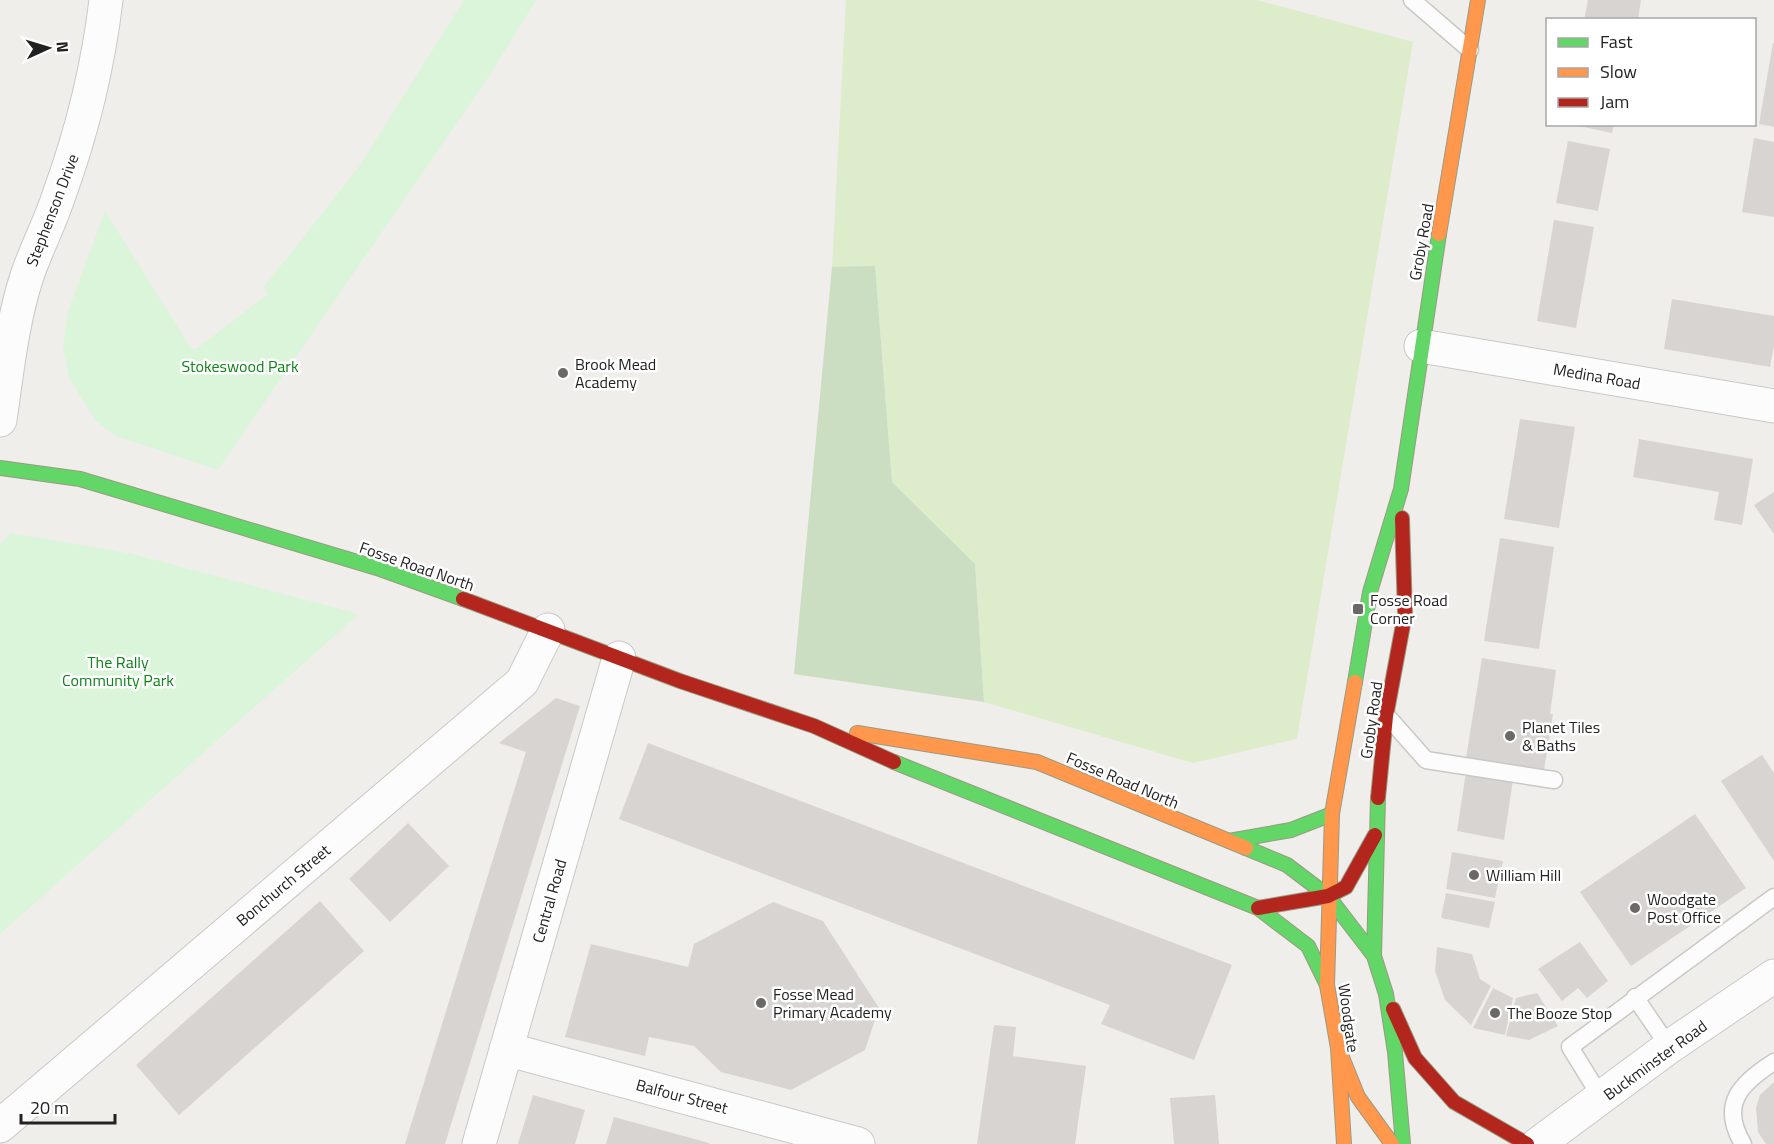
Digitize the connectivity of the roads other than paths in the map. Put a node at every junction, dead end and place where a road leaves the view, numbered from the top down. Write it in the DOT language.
graph roads {
  1 [pos="106,0"];
  2 [pos="1412,0"];
  3 [pos="1478,0"];
  4 [pos="1470,50"];
  5 [pos="1421,346"];
  6 [pos="1774,406"];
  7 [pos="0,420"];
  8 [pos="0,468"];
  9 [pos="1401,489"];
  10 [pos="548,630"];
  11 [pos="619,658"];
  12 [pos="1386,716"];
  13 [pos="814,726"];
  14 [pos="1554,780"];
  15 [pos="1332,814"];
  16 [pos="1375,835"];
  17 [pos="1229,842"];
  18 [pos="1328,896"];
  19 [pos="1774,899"];
  20 [pos="1258,908"];
  21 [pos="1374,956"];
  22 [pos="1774,976"];
  23 [pos="1327,985"];
  24 [pos="1386,994"];
  25 [pos="1635,997"];
  26 [pos="1669,1047"];
  27 [pos="1338,1048"];
  28 [pos="506,1049"];
  29 [pos="1774,1062"];
  30 [pos="1602,1099"];
  31 [pos="0,1126"];
  32 [pos="0,1141"];
  33 [pos="10,1144"];
  34 [pos="479,1144"];
  35 [pos="858,1144"];
  36 [pos="1344,1144"];
  37 [pos="1392,1144"];
  38 [pos="1403,1144"];
  39 [pos="1527,1144"];
  40 [pos="1538,1144"];
  41 [pos="1743,1144"];
  1 -- 7 [label="street, Stephenson Drive"];
  2 -- 4 [label="lane"];
  3 -- 4 [label="street, Groby Road"];
  4 -- 5 [label="street, Groby Road"];
  5 -- 6 [label="street, Medina Road"];
  5 -- 9 [label="street, Groby Road"];
  8 -- 10 [label="street, Fosse Road North"];
  9 -- 12 [label="street, Groby Road"];
  9 -- 15 [label="street, Groby Road"];
  10 -- 11 [label="street, Fosse Road North"];
  10 -- 31 [label="street, Bonchurch Street"];
  11 -- 13 [label="street, Fosse Road North"];
  11 -- 28 [label="street, Central Road"];
  12 -- 14 [label="lane"];
  12 -- 16 [label="street, Groby Road"];
  13 -- 17 [label="street, Fosse Road North"];
  13 -- 20 [label="street, Fosse Road North"];
  15 -- 17 [label="street"];
  15 -- 18 [label="street, Groby Road"];
  16 -- 18 [label="street"];
  16 -- 21 [label="street, Groby Road"];
  17 -- 18 [label="street, Fosse Road North"];
  18 -- 20 [label="street"];
  18 -- 21 [label="street, Fosse Road North"];
  18 -- 23 [label="street, Woodgate"];
  19 -- 25 [label="lane"];
  20 -- 23 [label="street, Fosse Road North"];
  21 -- 24 [label="street"];
  22 -- 26 [label="street, Buckminster Road"];
  23 -- 27 [label="street, Woodgate"];
  24 -- 38 [label="street"];
  24 -- 39 [label="street"];
  25 -- 26 [label="lane"];
  25 -- 30 [label="lane"];
  26 -- 30 [label="street, Buckminster Road"];
  27 -- 36 [label="street, Woodgate"];
  27 -- 37 [label="street"];
  28 -- 34 [label="street, Central Road"];
  28 -- 35 [label="street, Balfour Street"];
  29 -- 41 [label="lane"];
  30 -- 40 [label="street, Buckminster Road"];
  32 -- 33 [label="street"];
}
